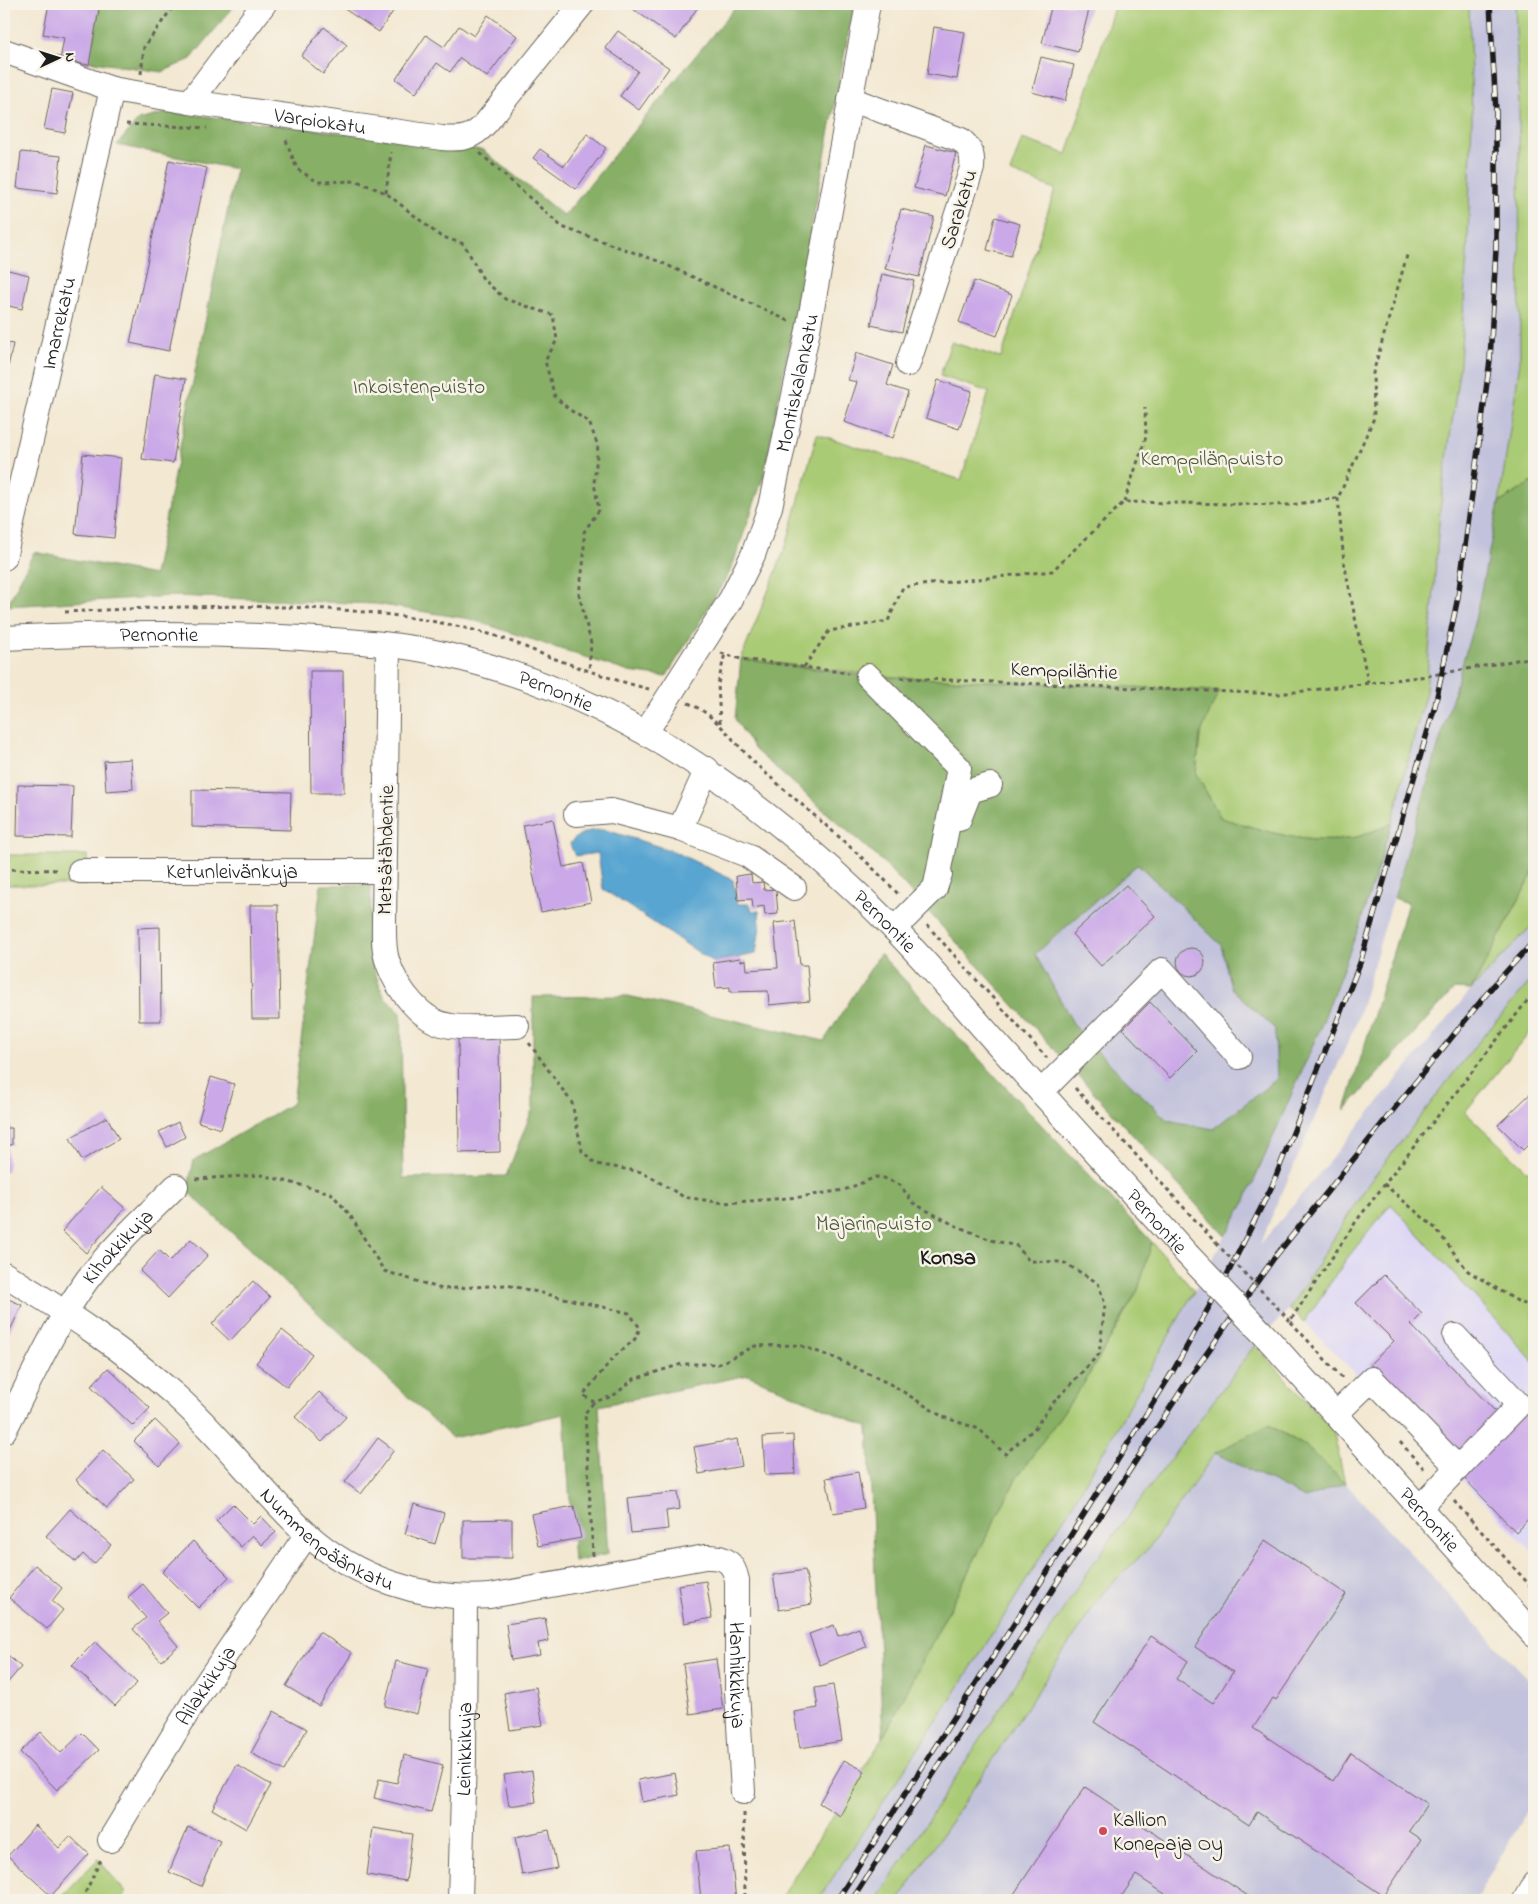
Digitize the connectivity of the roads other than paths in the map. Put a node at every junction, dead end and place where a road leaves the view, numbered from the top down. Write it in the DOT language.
graph roads {
  1 [pos="264,4"];
  2 [pos="582,4"];
  3 [pos="868,4"];
  4 [pos="4,51"];
  5 [pos="112,89"];
  6 [pos="850,99"];
  7 [pos="190,102"];
  8 [pos="908,364"];
  9 [pos="4,558"];
  10 [pos="4,638"];
  11 [pos="388,645"];
  12 [pos="868,676"];
  13 [pos="646,732"];
  14 [pos="707,769"];
  15 [pos="990,785"];
  16 [pos="576,814"];
  17 [pos="680,829"];
  18 [pos="80,871"];
  19 [pos="384,871"];
  20 [pos="794,888"];
  21 [pos="935,889"];
  22 [pos="894,929"];
  23 [pos="517,1026"];
  24 [pos="1239,1057"];
  25 [pos="1041,1092"];
  26 [pos="176,1186"];
  27 [pos="4,1274"];
  28 [pos="67,1313"];
  29 [pos="1455,1336"];
  30 [pos="1336,1414"];
  31 [pos="4,1430"];
  32 [pos="1458,1468"];
  33 [pos="1419,1508"];
  34 [pos="307,1534"];
  35 [pos="728,1560"];
  36 [pos="465,1598"];
  37 [pos="1530,1620"];
  38 [pos="743,1792"];
  39 [pos="110,1840"];
  40 [pos="1534,1884"];
  41 [pos="460,1900"];
  42 [pos="1526,1900"];
  1 -- 7 [label="street"];
  2 -- 7 [label="street, Varpiokatu"];
  3 -- 6 [label="street, Montiskalankatu"];
  4 -- 5 [label="street, Varpiokatu"];
  5 -- 7 [label="street, Varpiokatu"];
  5 -- 9 [label="street, Imarrekatu"];
  6 -- 8 [label="street, Sarakatu"];
  6 -- 13 [label="street, Montiskalankatu"];
  10 -- 11 [label="street, Pernontie"];
  11 -- 13 [label="street, Pernontie"];
  11 -- 19 [label="street, Metsätähdentie"];
  12 -- 21 [label="street"];
  13 -- 14 [label="street, Pernontie"];
  14 -- 17 [label="street"];
  14 -- 22 [label="street, Pernontie"];
  15 -- 21 [label="street"];
  16 -- 17 [label="street"];
  17 -- 20 [label="street"];
  18 -- 19 [label="street, Ketunleivänkuja"];
  19 -- 23 [label="street, Metsätähdentie"];
  21 -- 22 [label="street"];
  22 -- 25 [label="street, Pernontie"];
  24 -- 25 [label="street"];
  25 -- 30 [label="street, Pernontie, bridge"];
  26 -- 28 [label="street, Kihokkikuja"];
  27 -- 28 [label="street, Nummenpäänkatu"];
  28 -- 31 [label="street, Kihokkikuja"];
  28 -- 34 [label="street, Nummenpäänkatu"];
  29 -- 32 [label="street"];
  30 -- 32 [label="street"];
  30 -- 33 [label="street, Pernontie"];
  32 -- 33 [label="street"];
  33 -- 37 [label="street, Pernontie"];
  34 -- 36 [label="street, Nummenpäänkatu"];
  34 -- 39 [label="street, Ailakkikuja"];
  35 -- 36 [label="street, Nummenpäänkatu"];
  35 -- 38 [label="street, Hanhikkikuja"];
  36 -- 41 [label="street, Leinikkikuja"];
  40 -- 42 [label="street"];
}
